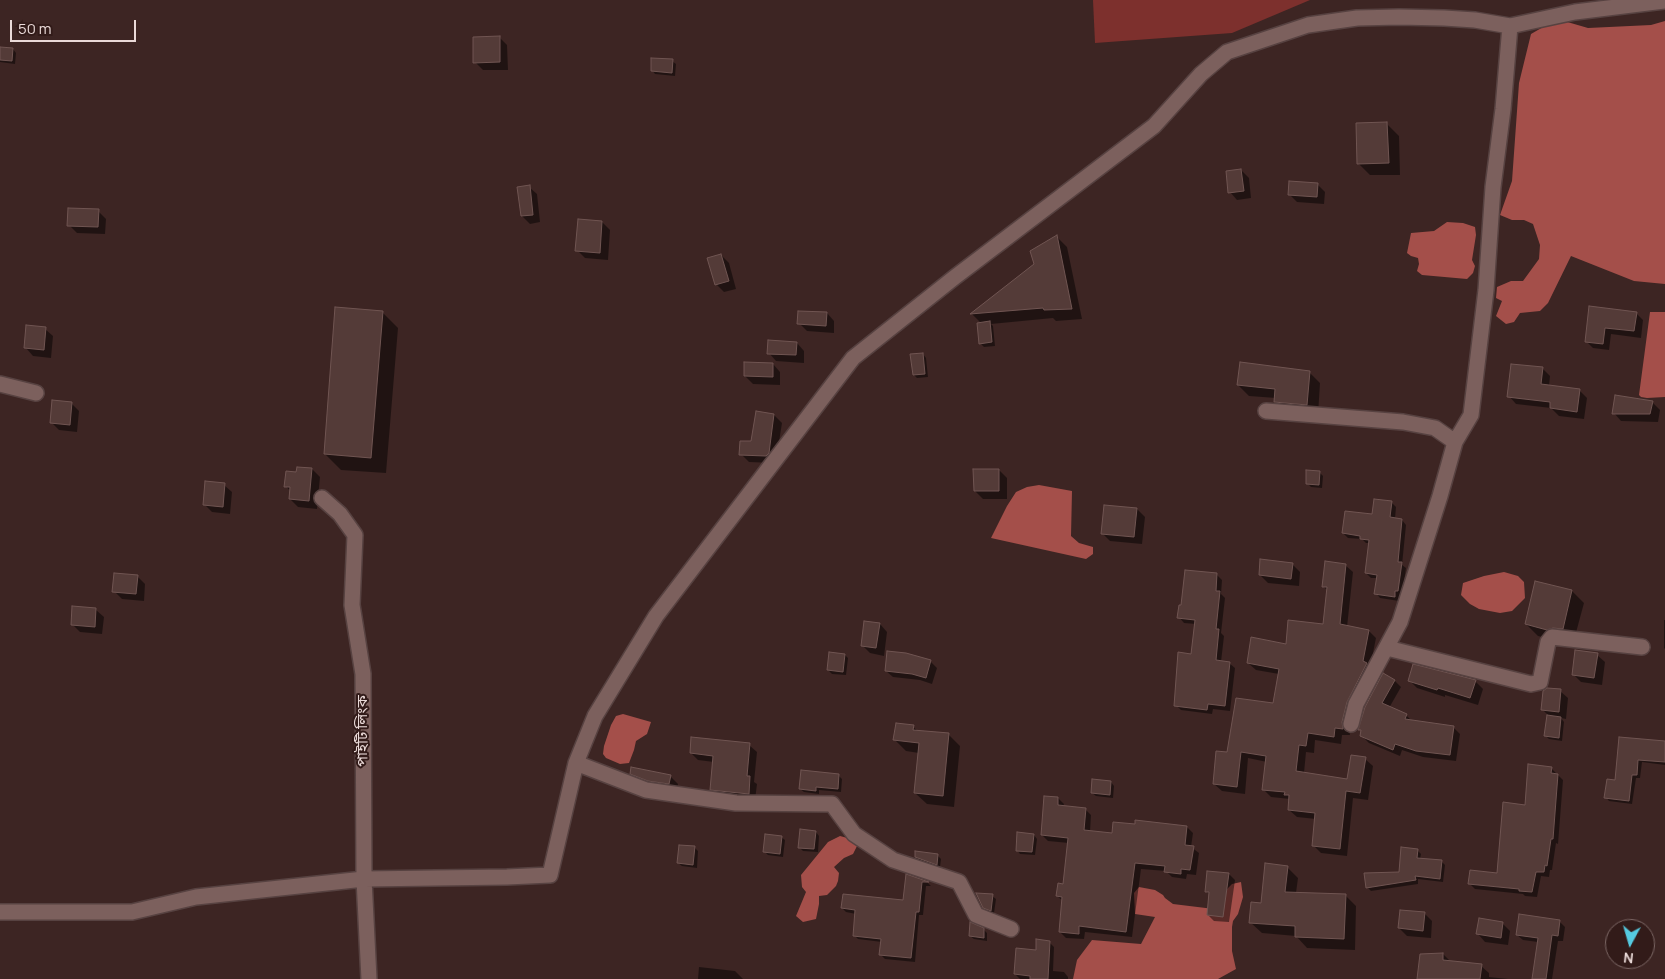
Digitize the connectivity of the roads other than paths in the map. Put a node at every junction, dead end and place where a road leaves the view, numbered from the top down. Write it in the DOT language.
graph roads {
  1 [pos="1665,1"];
  2 [pos="1510,26"];
  3 [pos="0,384"];
  4 [pos="36,393"];
  5 [pos="1266,411"];
  6 [pos="1455,442"];
  7 [pos="322,498"];
  8 [pos="1642,647"];
  9 [pos="1387,648"];
  10 [pos="1351,724"];
  11 [pos="576,763"];
  12 [pos="364,879"];
  13 [pos="0,912"];
  14 [pos="1011,929"];
  15 [pos="369,979"];
  1 -- 2 [label="street"];
  2 -- 6 [label="street"];
  2 -- 11 [label="street"];
  3 -- 4 [label="street"];
  5 -- 6 [label="street"];
  6 -- 9 [label="street"];
  7 -- 12 [label="street, পাইটি লিংক"];
  8 -- 9 [label="street"];
  9 -- 10 [label="street"];
  11 -- 12 [label="street"];
  11 -- 14 [label="street"];
  12 -- 13 [label="street"];
  12 -- 15 [label="street, পাইটি লিংক"];
}
